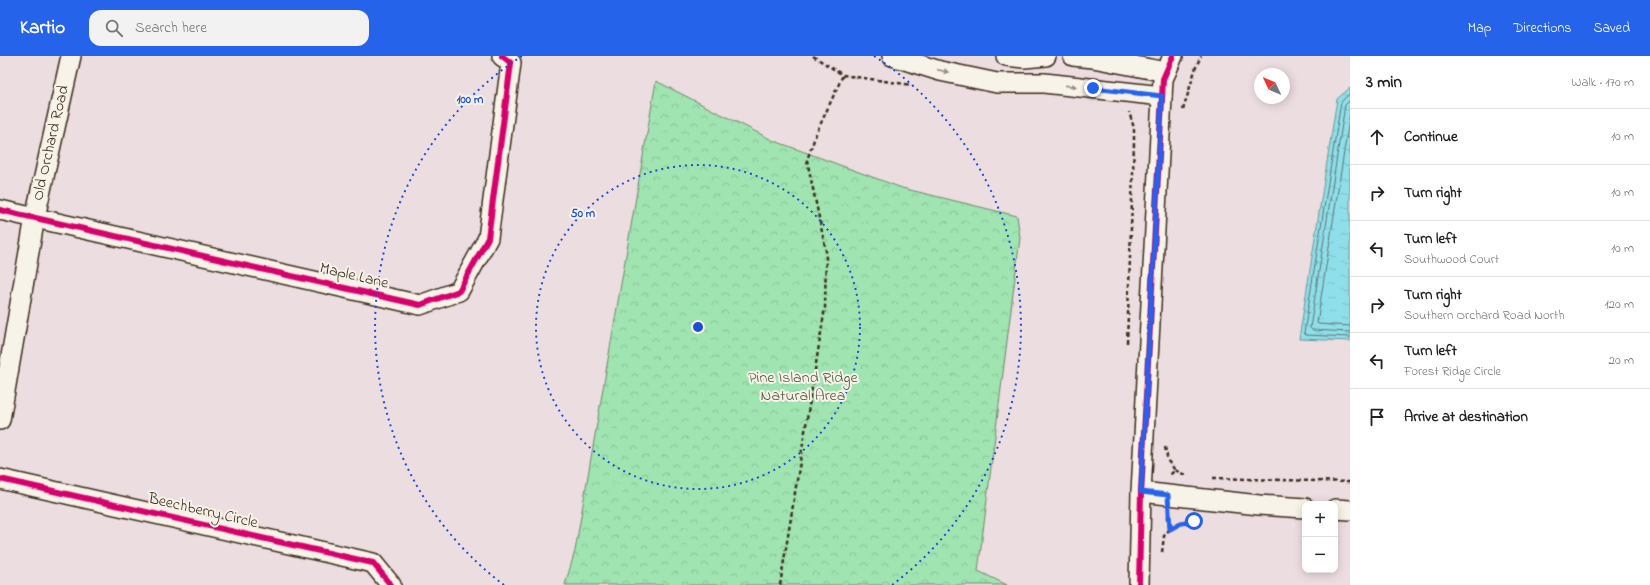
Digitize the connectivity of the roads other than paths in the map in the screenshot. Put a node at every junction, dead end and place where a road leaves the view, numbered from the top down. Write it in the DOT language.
graph roads {
  1 [pos="71,56"];
  2 [pos="502,56"];
  3 [pos="892,56"];
  4 [pos="1006,56"];
  5 [pos="1046,56"];
  6 [pos="1073,56"];
  7 [pos="1169,64"];
  8 [pos="1162,96"];
  9 [pos="0,210"];
  10 [pos="35,217"];
  11 [pos="0,420"];
  12 [pos="0,479"];
  13 [pos="1141,492"];
  14 [pos="1302,508"];
  15 [pos="1338,509"];
  16 [pos="1350,510"];
  17 [pos="391,585"];
  18 [pos="1139,585"];
  1 -- 10 [label="street, Old Orchard Road"];
  2 -- 10 [label="street, Maple Lane"];
  3 -- 8 [label="street, one-way"];
  4 -- 5 [label="street"];
  6 -- 7 [label="street"];
  7 -- 8 [label="street"];
  8 -- 13 [label="street"];
  9 -- 10 [label="street, Maple Lane"];
  10 -- 11 [label="street, Old Orchard Road"];
  12 -- 17 [label="street, Beechberry Circle"];
  13 -- 14 [label="street"];
  13 -- 18 [label="street"];
  15 -- 16 [label="street"];
}
